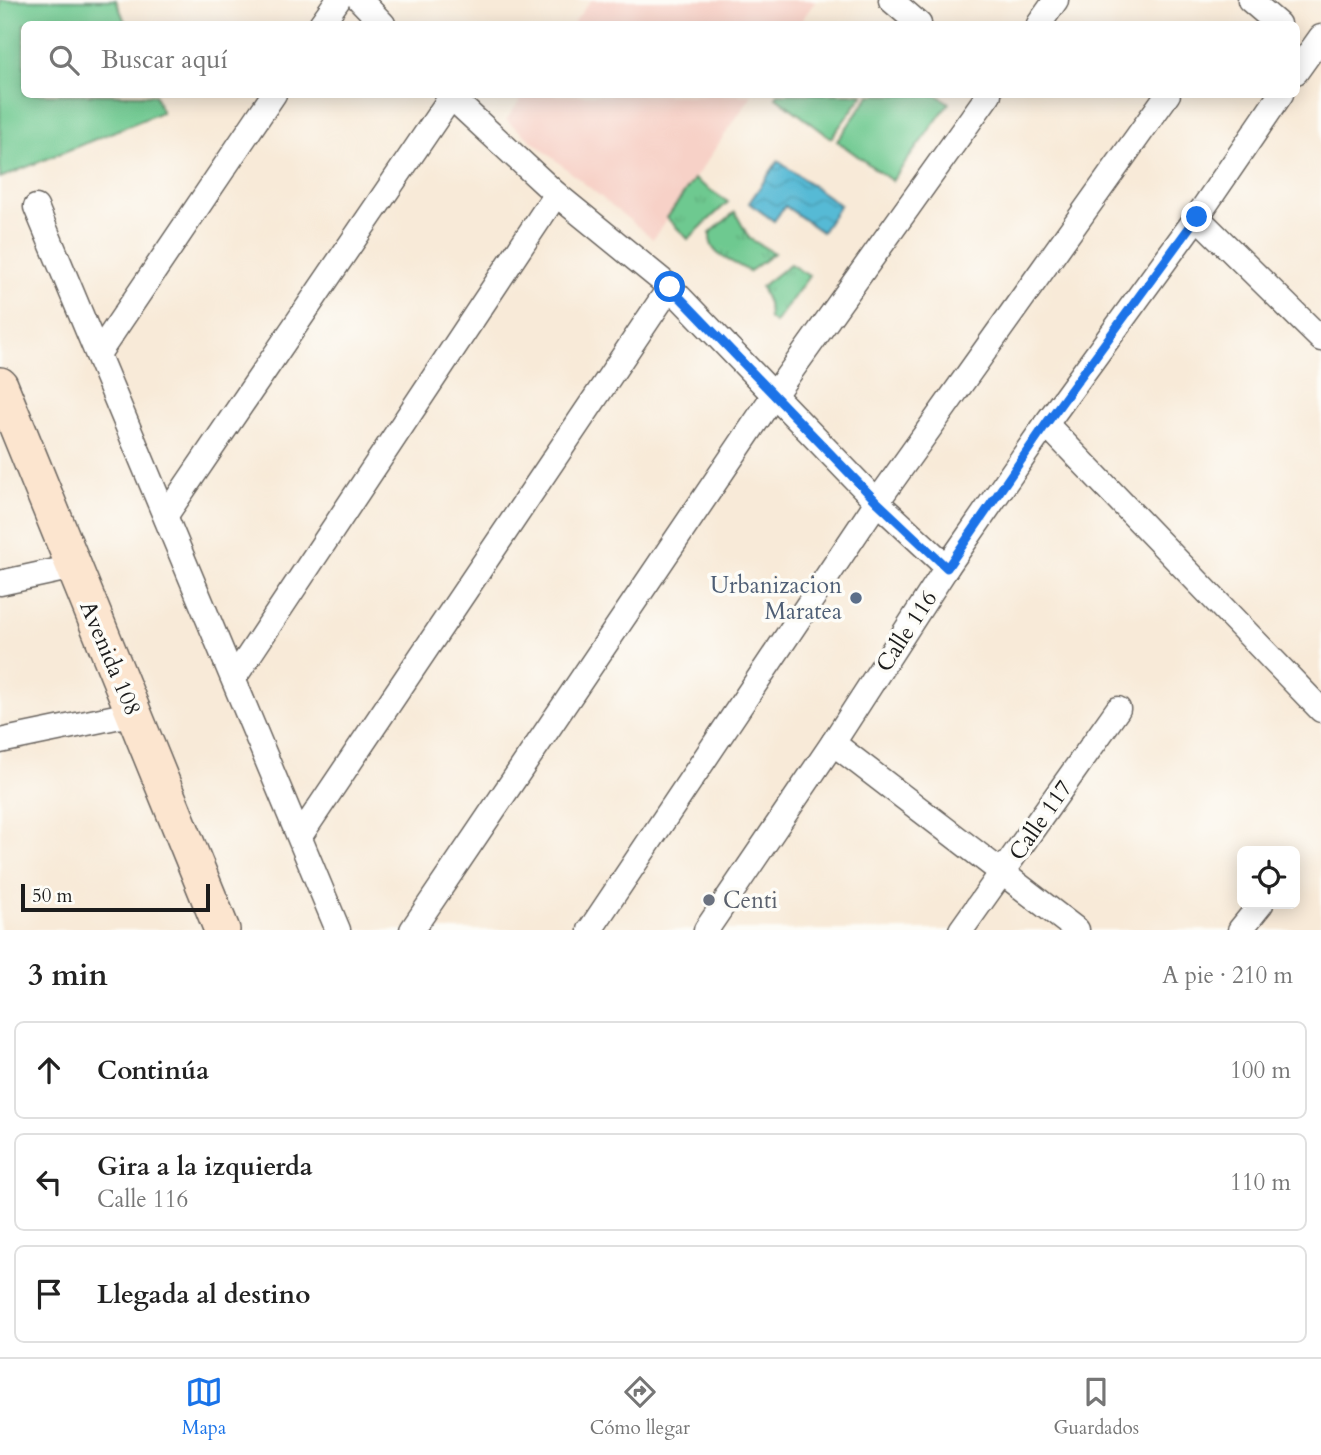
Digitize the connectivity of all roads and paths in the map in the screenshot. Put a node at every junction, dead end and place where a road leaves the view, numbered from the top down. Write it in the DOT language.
graph roads {
  1 [pos="338,0"];
  2 [pos="360,0"];
  3 [pos="891,0"];
  4 [pos="1056,0"];
  5 [pos="1250,0"];
  6 [pos="323,21"];
  7 [pos="380,21"];
  8 [pos="916,21"];
  9 [pos="1041,21"];
  10 [pos="1274,21"];
  11 [pos="271,98"];
  12 [pos="449,98"];
  13 [pos="452,98"];
  14 [pos="986,98"];
  15 [pos="1165,98"];
  16 [pos="1278,98"];
  17 [pos="556,194"];
  18 [pos="36,208"];
  19 [pos="1197,217"];
  20 [pos="670,287"];
  21 [pos="1321,340"];
  22 [pos="98,354"];
  23 [pos="1,392"];
  24 [pos="774,395"];
  25 [pos="1046,424"];
  26 [pos="877,502"];
  27 [pos="166,515"];
  28 [pos="74,567"];
  29 [pos="947,568"];
  30 [pos="0,583"];
  31 [pos="234,678"];
  32 [pos="1118,709"];
  33 [pos="1321,709"];
  34 [pos="135,713"];
  35 [pos="0,741"];
  36 [pos="833,743"];
  37 [pos="300,836"];
  38 [pos="1004,872"];
  39 [pos="1258,909"];
  40 [pos="222,930"];
  41 [pos="338,930"];
  42 [pos="412,930"];
  43 [pos="590,930"];
  44 [pos="706,930"];
  45 [pos="961,930"];
  46 [pos="1077,930"];
  47 [pos="1240,930"];
  1 -- 6 [label="street"];
  2 -- 7 [label="street"];
  3 -- 8 [label="street"];
  4 -- 9 [label="street"];
  5 -- 10 [label="street"];
  11 -- 22 [label="street"];
  12 -- 27 [label="street"];
  13 -- 17 [label="street"];
  14 -- 24 [label="street"];
  15 -- 26 [label="street"];
  16 -- 19 [label="street, Calle 116"];
  17 -- 20 [label="street"];
  17 -- 31 [label="street"];
  18 -- 22 [label="street"];
  19 -- 21 [label="street"];
  19 -- 25 [label="street, Calle 116"];
  20 -- 24 [label="street"];
  20 -- 37 [label="street"];
  22 -- 27 [label="street"];
  23 -- 28 [label="street, Avenida 108"];
  24 -- 26 [label="street"];
  24 -- 42 [label="street"];
  25 -- 29 [label="street, Calle 116"];
  25 -- 33 [label="street"];
  26 -- 29 [label="street"];
  26 -- 43 [label="street"];
  27 -- 31 [label="street"];
  28 -- 30 [label="street"];
  28 -- 34 [label="street, Avenida 108"];
  29 -- 36 [label="street, Calle 116"];
  31 -- 37 [label="street"];
  32 -- 38 [label="street, Calle 117"];
  34 -- 35 [label="street"];
  34 -- 40 [label="street, Avenida 108"];
  36 -- 38 [label="street"];
  36 -- 44 [label="street, Calle 116"];
  37 -- 41 [label="street"];
  38 -- 45 [label="street, Calle 117"];
  38 -- 46 [label="street"];
  39 -- 47 [label="street"];
}
